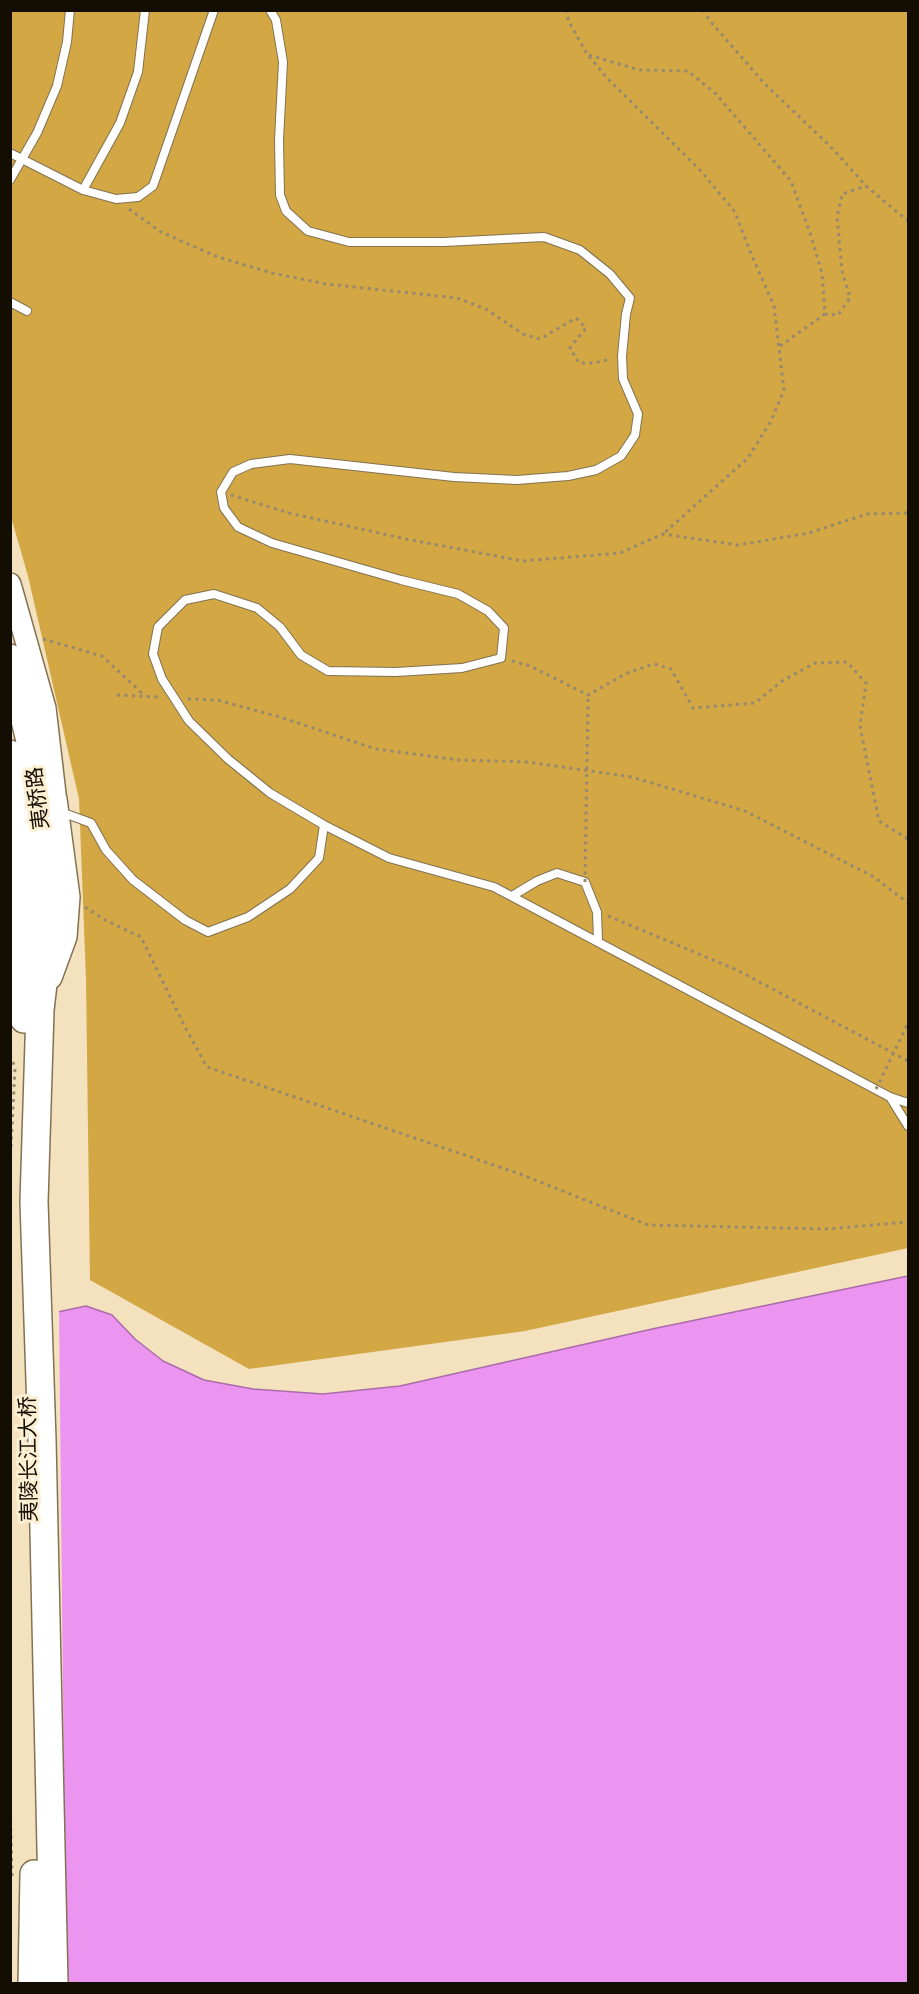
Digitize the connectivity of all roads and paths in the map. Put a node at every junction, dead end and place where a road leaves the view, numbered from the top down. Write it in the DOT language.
graph roads {
  1 [pos="70,10"];
  2 [pos="145,10"];
  3 [pos="214,10"];
  4 [pos="270,10"];
  5 [pos="565,10"];
  6 [pos="704,10"];
  7 [pos="587,54"];
  8 [pos="10,153"];
  9 [pos="22,160"];
  10 [pos="10,180"];
  11 [pos="866,186"];
  12 [pos="83,190"];
  13 [pos="116,199"];
  14 [pos="909,221"];
  15 [pos="10,302"];
  16 [pos="27,311"];
  17 [pos="825,315"];
  18 [pos="779,347"];
  19 [pos="622,356"];
  20 [pos="220,492"];
  21 [pos="909,513"];
  22 [pos="663,534"];
  23 [pos="10,584"];
  24 [pos="25,634"];
  25 [pos="10,658"];
  26 [pos="501,658"];
  27 [pos="588,695"];
  28 [pos="117,696"];
  29 [pos="146,697"];
  30 [pos="174,698"];
  31 [pos="10,754"];
  32 [pos="57,805"];
  33 [pos="324,825"];
  34 [pos="909,839"];
  35 [pos="585,882"];
  36 [pos="512,896"];
  37 [pos="69,897"];
  38 [pos="909,903"];
  39 [pos="597,912"];
  40 [pos="36,937"];
  41 [pos="598,940"];
  42 [pos="40,1010"];
  43 [pos="909,1023"];
  44 [pos="10,1055"];
  45 [pos="909,1061"];
  46 [pos="876,1089"];
  47 [pos="890,1097"];
  48 [pos="909,1103"];
  49 [pos="909,1125"];
  50 [pos="10,1166"];
  51 [pos="909,1222"];
  52 [pos="32,1983"];
  53 [pos="54,1983"];
  1 -- 9 [label="lane"];
  2 -- 12 [label="lane"];
  3 -- 13 [label="lane"];
  4 -- 19 [label="lane"];
  5 -- 7 [label="path"];
  6 -- 11 [label="path"];
  7 -- 17 [label="path"];
  7 -- 18 [label="path"];
  8 -- 9 [label="lane"];
  9 -- 10 [label="lane"];
  9 -- 12 [label="lane"];
  11 -- 14 [label="path"];
  11 -- 17 [label="path"];
  12 -- 13 [label="lane"];
  13 -- 19 [label="path"];
  15 -- 16 [label="lane"];
  17 -- 18 [label="path"];
  18 -- 22 [label="path"];
  19 -- 20 [label="lane"];
  20 -- 22 [label="path"];
  20 -- 26 [label="lane"];
  21 -- 22 [label="path"];
  23 -- 24 [label="street"];
  24 -- 29 [label="path"];
  24 -- 32 [label="street"];
  25 -- 40 [label="highway, 夷桥路"];
  26 -- 27 [label="path"];
  26 -- 30 [label="lane"];
  27 -- 34 [label="path"];
  27 -- 35 [label="path, bridge"];
  28 -- 29 [label="path"];
  29 -- 30 [label="path"];
  30 -- 33 [label="lane"];
  30 -- 38 [label="path"];
  31 -- 40 [label="highway, 夷桥路"];
  32 -- 33 [label="lane"];
  32 -- 37 [label="street"];
  33 -- 36 [label="lane"];
  35 -- 36 [label="lane"];
  35 -- 39 [label="lane"];
  36 -- 41 [label="lane"];
  37 -- 42 [label="street"];
  37 -- 51 [label="path"];
  39 -- 41 [label="lane"];
  39 -- 45 [label="path"];
  40 -- 42 [label="highway, 夷陵长江大桥"];
  40 -- 52 [label="highway, 夷陵长江大桥"];
  41 -- 46 [label="lane"];
  42 -- 53 [label="highway, 夷陵长江大桥"];
  43 -- 46 [label="path, bridge"];
  44 -- 50 [label="path"];
  46 -- 47 [label="lane"];
  47 -- 48 [label="lane"];
  47 -- 49 [label="lane"];
}
